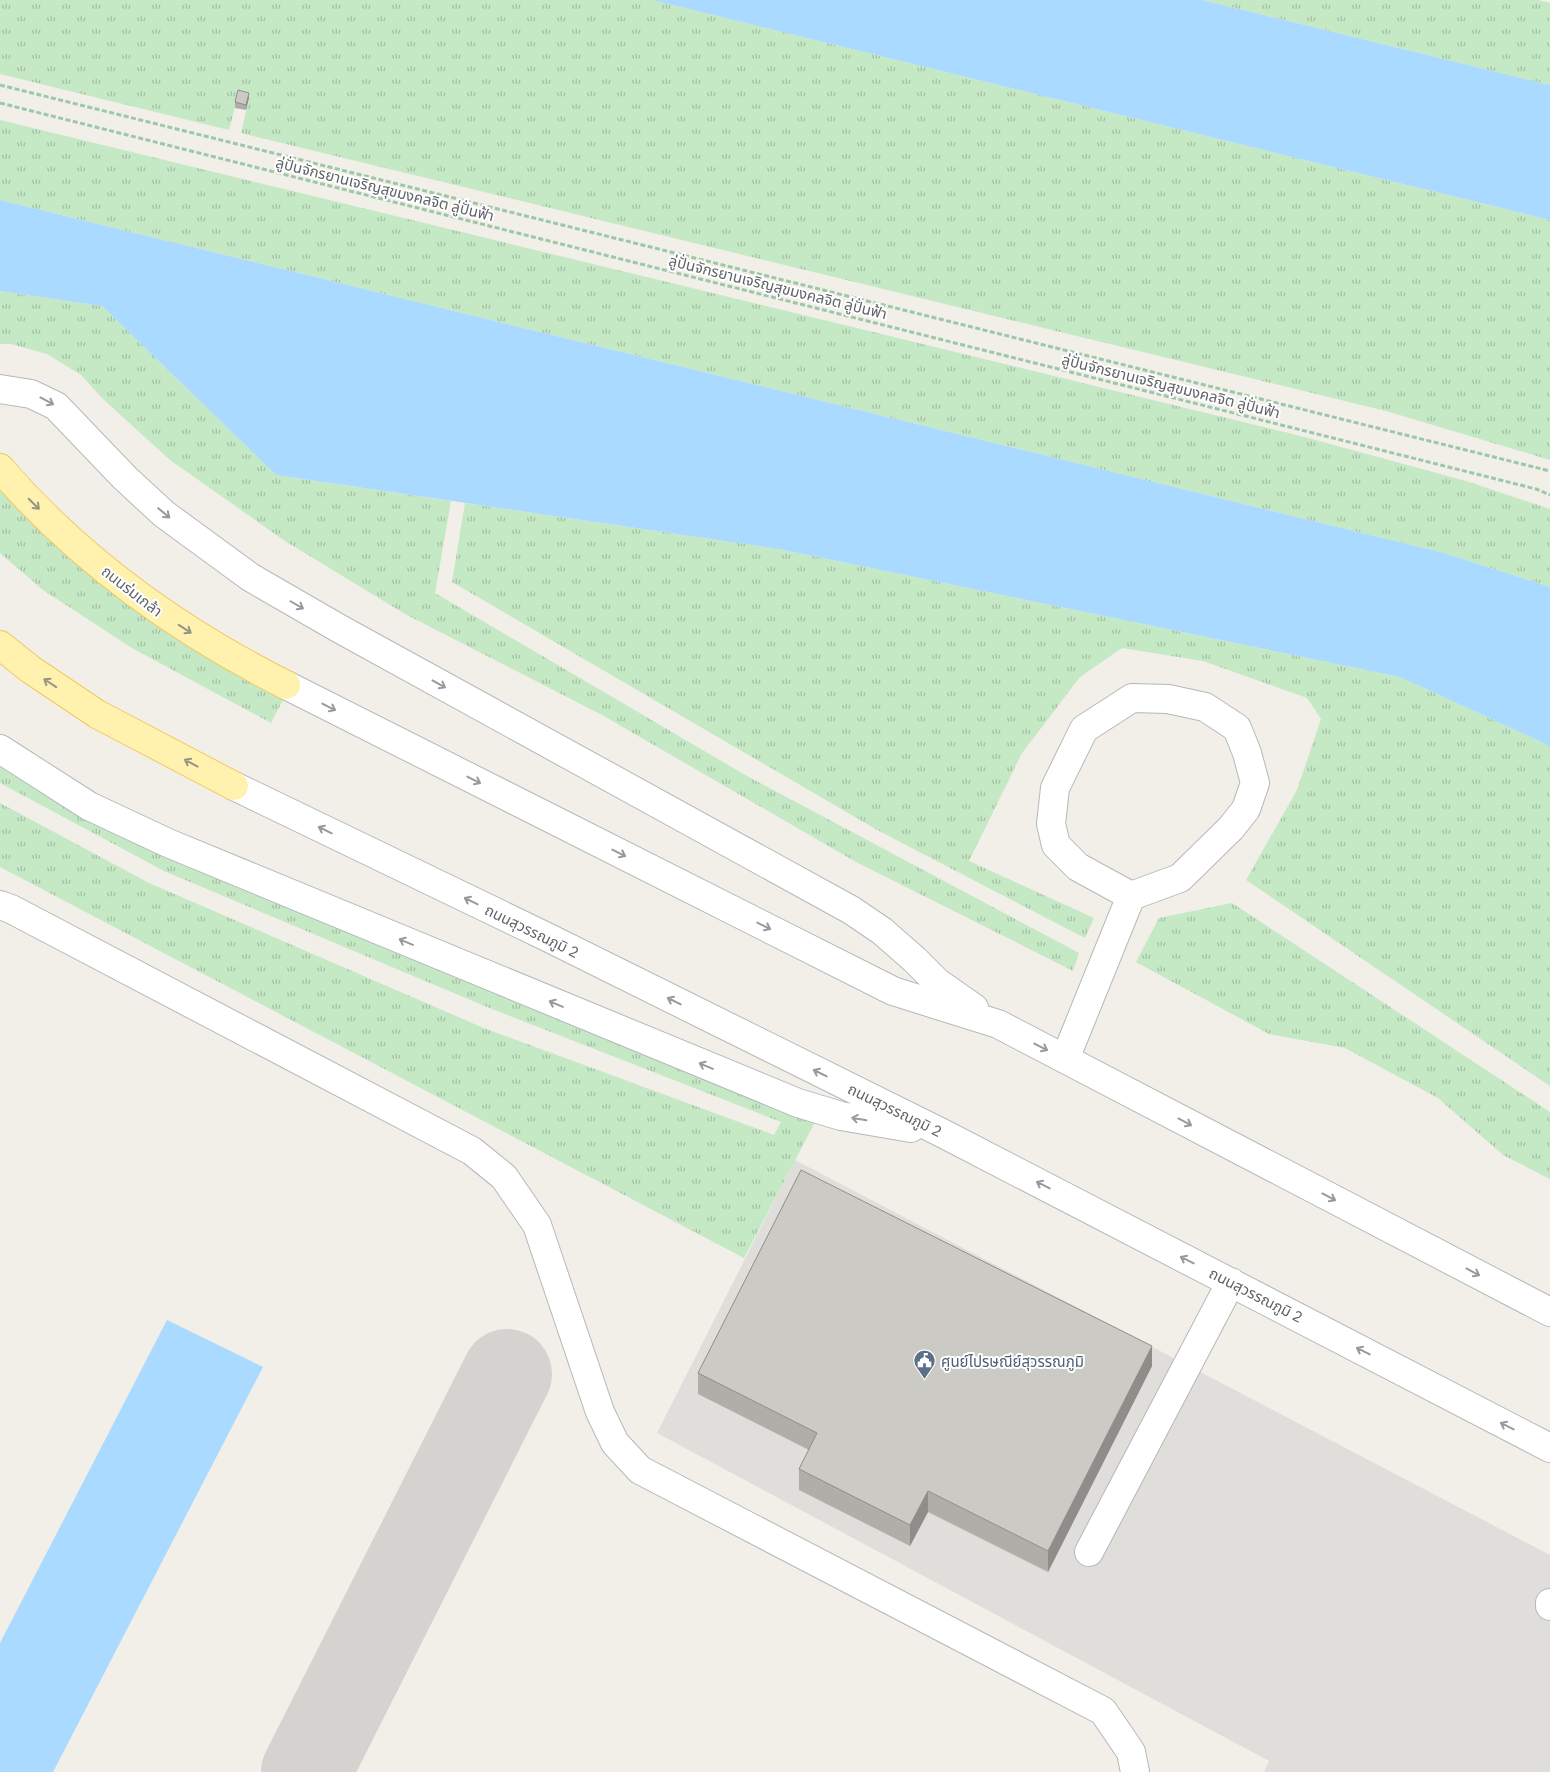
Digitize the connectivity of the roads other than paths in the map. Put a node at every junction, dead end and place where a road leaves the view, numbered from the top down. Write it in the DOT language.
graph roads {
  1 [pos="0,389"];
  2 [pos="0,468"];
  3 [pos="0,646"];
  4 [pos="286,685"];
  5 [pos="0,749"];
  6 [pos="234,786"];
  7 [pos="1131,896"];
  8 [pos="0,905"];
  9 [pos="998,1024"];
  10 [pos="1065,1059"];
  11 [pos="942,1133"];
  12 [pos="1230,1282"];
  13 [pos="1550,1312"];
  14 [pos="1550,1448"];
  15 [pos="1089,1552"];
  16 [pos="1135,1772"];
  1 -- 9 [label="street, one-way"];
  2 -- 4 [label="main road, ถนนร่มเกล้า, one-way"];
  6 -- 3 [label="main road, one-way"];
  4 -- 9 [label="street, one-way"];
  11 -- 5 [label="street, one-way"];
  11 -- 6 [label="street, ถนนสุวรรณภูมิ 2, one-way"];
  7 -- 7 [label="street"];
  7 -- 10 [label="street"];
  8 -- 16 [label="street"];
  9 -- 10 [label="street, one-way"];
  10 -- 13 [label="street, one-way"];
  12 -- 11 [label="street, ถนนสุวรรณภูมิ 2, one-way"];
  14 -- 12 [label="street, ถนนสุวรรณภูมิ 2, one-way"];
  12 -- 15 [label="street"];
}
